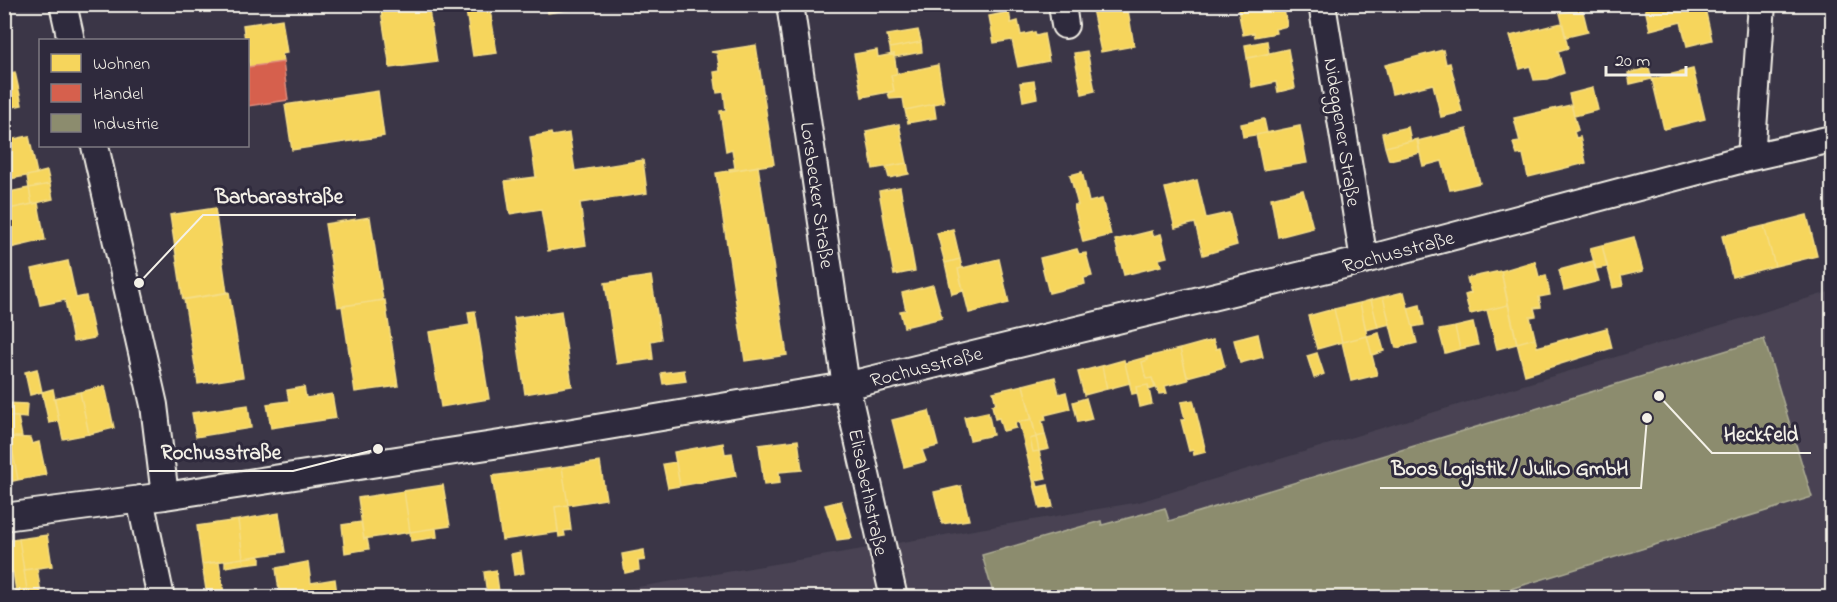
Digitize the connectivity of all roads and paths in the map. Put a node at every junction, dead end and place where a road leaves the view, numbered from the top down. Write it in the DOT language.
graph roads {
  1 [pos="63,4"];
  2 [pos="789,4"];
  3 [pos="1323,4"];
  4 [pos="1762,4"];
  5 [pos="71,39"];
  6 [pos="1833,139"];
  7 [pos="95,147"];
  8 [pos="1751,158"];
  9 [pos="1364,260"];
  10 [pos="846,386"];
  11 [pos="165,496"];
  12 [pos="140,498"];
  13 [pos="4,517"];
  14 [pos="161,597"];
  15 [pos="894,597"];
  1 -- 5 [label="street"];
  2 -- 10 [label="street, Lorsbecker Straße"];
  3 -- 9 [label="street, Nideggener Straße"];
  4 -- 8 [label="street"];
  6 -- 8 [label="street, Rochusstraße"];
  7 -- 11 [label="street"];
  8 -- 9 [label="street, Rochusstraße"];
  9 -- 10 [label="street, Rochusstraße"];
  10 -- 11 [label="street, Rochusstraße"];
  10 -- 15 [label="street, Elisabethstraße"];
  11 -- 12 [label="street, Rochusstraße"];
  12 -- 13 [label="street, Rochusstraße"];
  12 -- 14 [label="street"];
}
